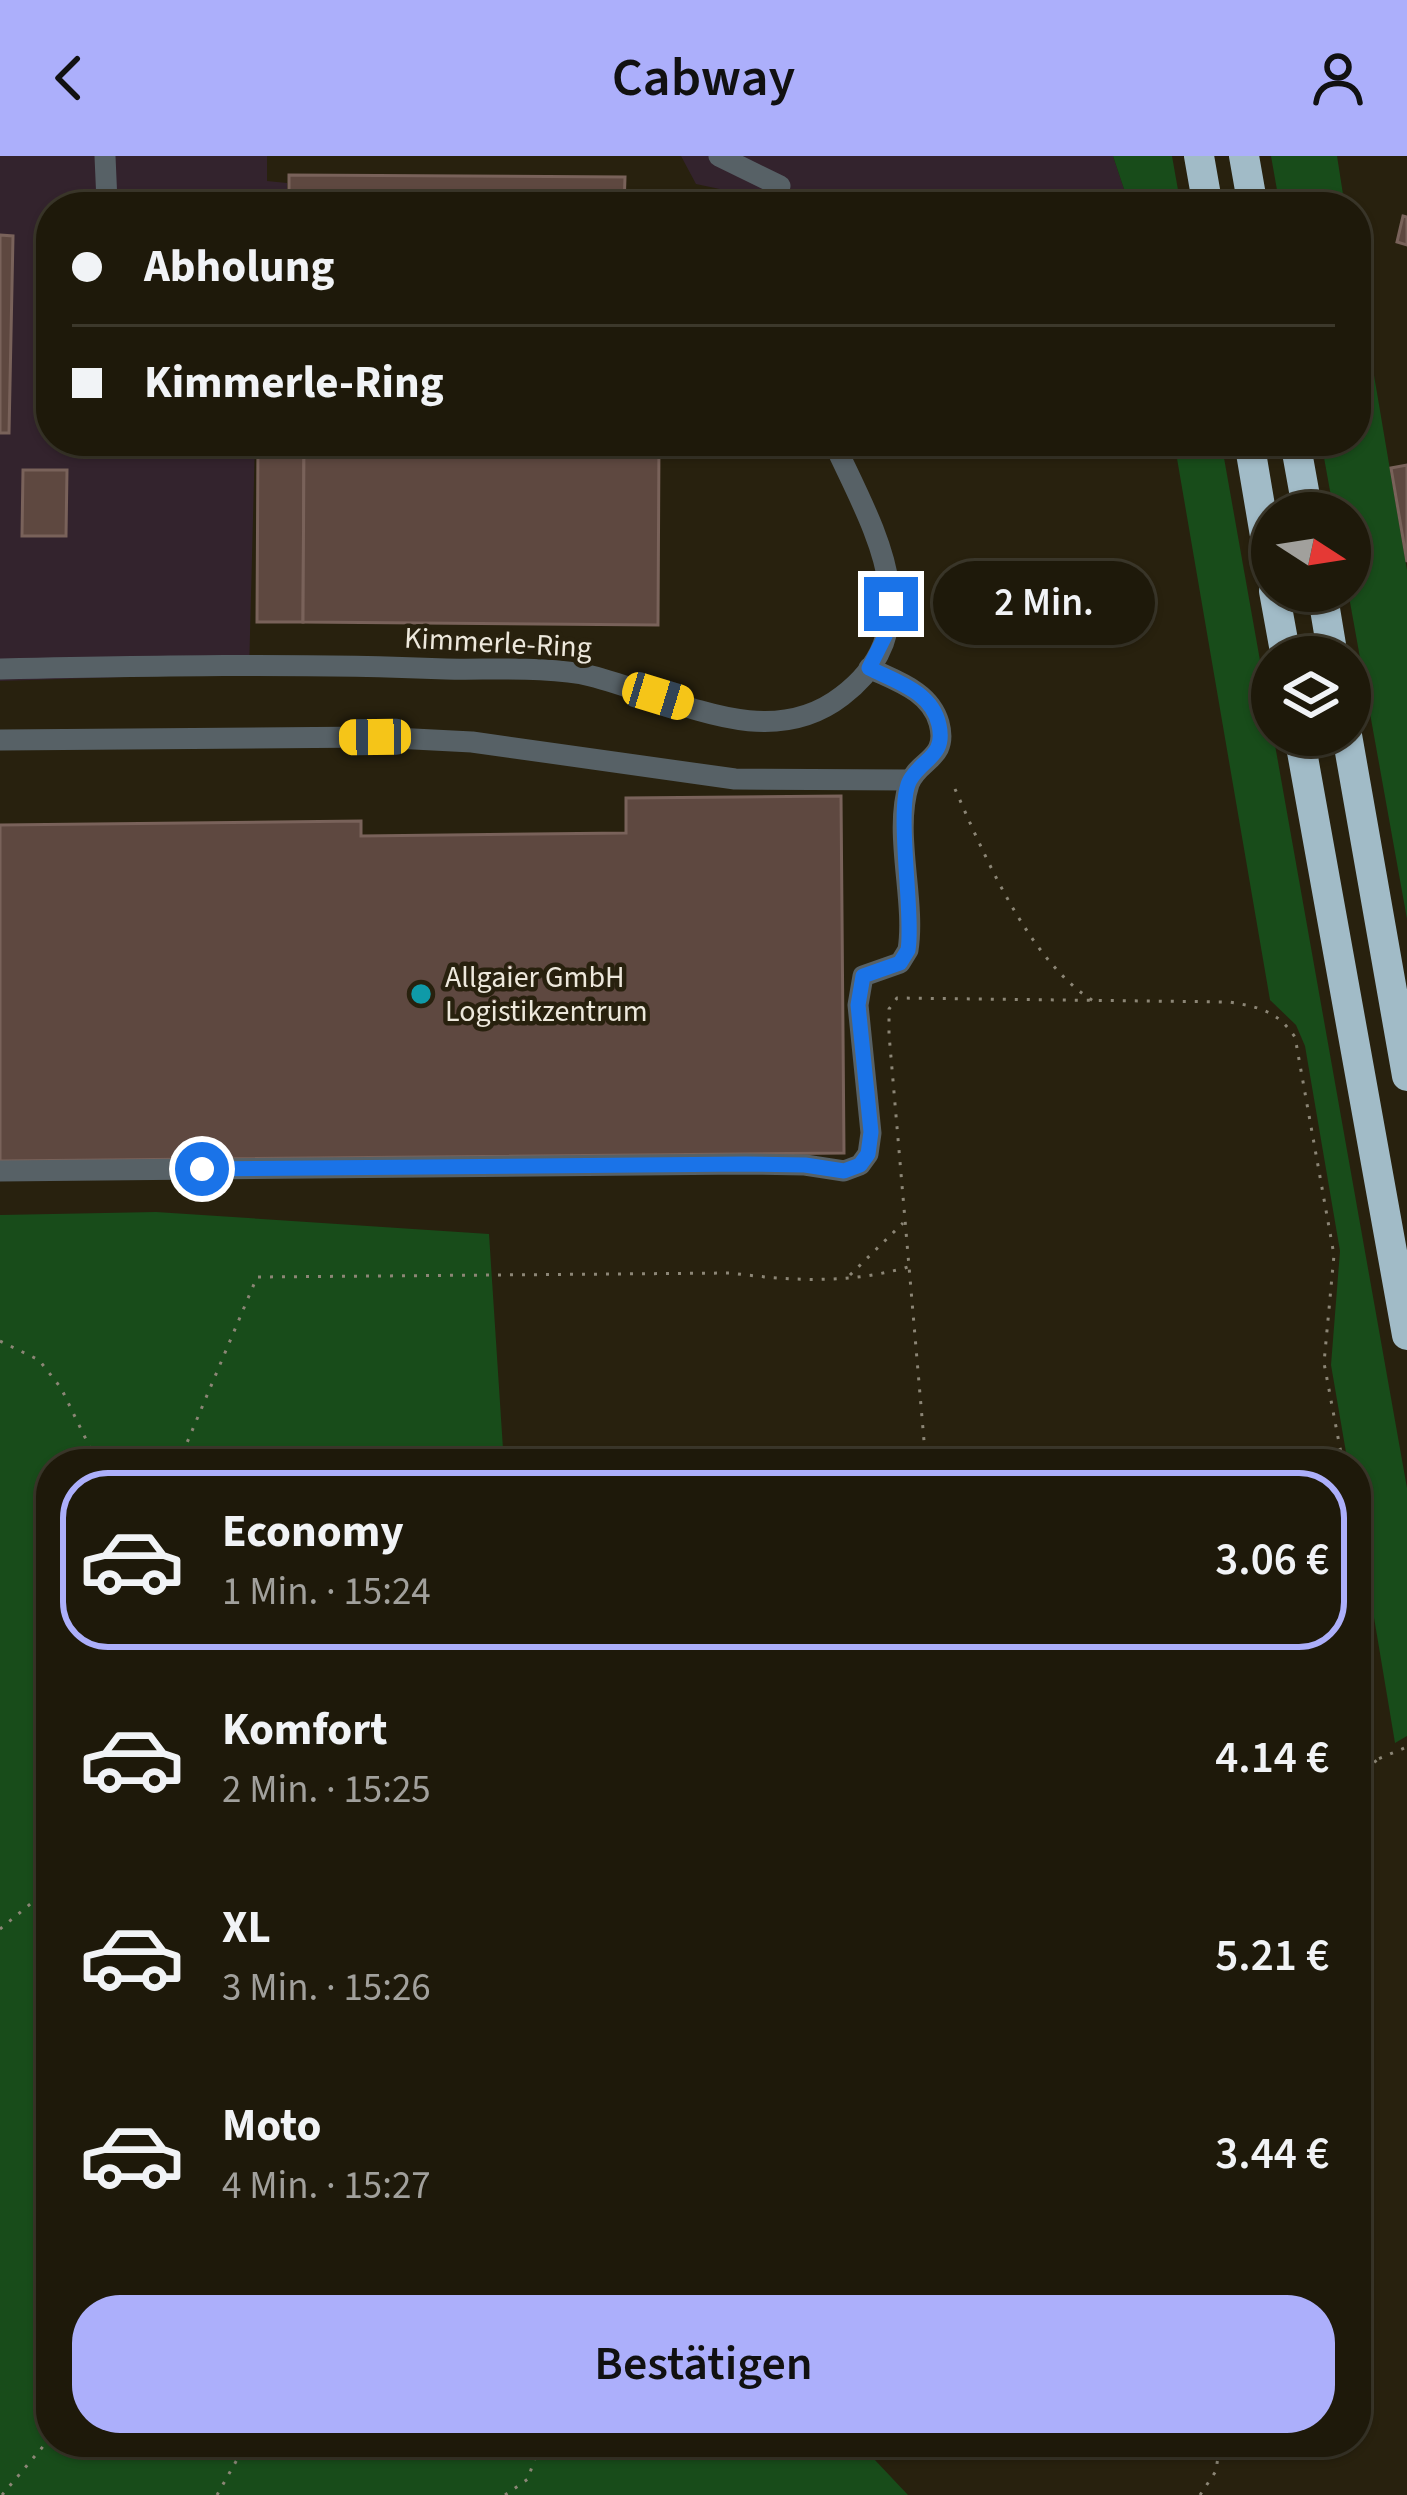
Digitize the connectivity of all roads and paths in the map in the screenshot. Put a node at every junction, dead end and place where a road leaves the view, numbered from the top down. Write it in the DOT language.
graph roads {
  1 [pos="105,156"];
  2 [pos="719,156"];
  3 [pos="1198,156"];
  4 [pos="1244,156"];
  5 [pos="780,186"];
  6 [pos="108,192"];
  7 [pos="1205,192"];
  8 [pos="1250,192"];
  9 [pos="839,456"];
  10 [pos="1252,456"];
  11 [pos="1298,456"];
  12 [pos="1258,492"];
  13 [pos="1304,492"];
  14 [pos="869,668"];
  15 [pos="0,669"];
  16 [pos="0,740"];
  17 [pos="1303,756"];
  18 [pos="1351,756"];
  19 [pos="910,780"];
  20 [pos="955,789"];
  21 [pos="1097,1003"];
  22 [pos="1407,1076"];
  23 [pos="0,1171"];
  24 [pos="904,1221"];
  25 [pos="908,1267"];
  26 [pos="849,1276"];
  27 [pos="1407,1335"];
  28 [pos="0,1341"];
  29 [pos="91,1449"];
  30 [pos="184,1449"];
  31 [pos="925,1449"];
  32 [pos="1340,1449"];
  33 [pos="1407,1747"];
  34 [pos="1371,1751"];
  35 [pos="1378,1759"];
  36 [pos="1371,1765"];
  37 [pos="36,1899"];
  38 [pos="0,1929"];
  39 [pos="36,2455"];
  40 [pos="239,2457"];
  41 [pos="536,2457"];
  42 [pos="1218,2457"];
  43 [pos="1207,2486"];
  44 [pos="2,2495"];
  45 [pos="217,2495"];
  46 [pos="505,2495"];
  47 [pos="1200,2495"];
  48 [pos="1211,2495"];
  1 -- 6 [label="street"];
  2 -- 5 [label="street"];
  3 -- 7 [label="highway"];
  4 -- 8 [label="highway"];
  9 -- 14 [label="street, Kimmerle-Ring"];
  10 -- 12 [label="highway"];
  11 -- 13 [label="highway"];
  14 -- 15 [label="street, Kimmerle-Ring"];
  14 -- 19 [label="street"];
  16 -- 19 [label="street"];
  17 -- 27 [label="highway"];
  18 -- 22 [label="highway"];
  19 -- 23 [label="street"];
  20 -- 21 [label="path"];
  21 -- 24 [label="path"];
  21 -- 32 [label="path"];
  24 -- 25 [label="path"];
  24 -- 26 [label="path"];
  25 -- 26 [label="path"];
  25 -- 31 [label="path"];
  26 -- 30 [label="path"];
  28 -- 29 [label="path"];
  33 -- 35 [label="path"];
  34 -- 35 [label="path"];
  35 -- 36 [label="path"];
  37 -- 38 [label="path"];
  39 -- 44 [label="path"];
  40 -- 45 [label="path"];
  41 -- 46 [label="path"];
  42 -- 43 [label="path"];
  43 -- 47 [label="path"];
  43 -- 48 [label="path"];
}
